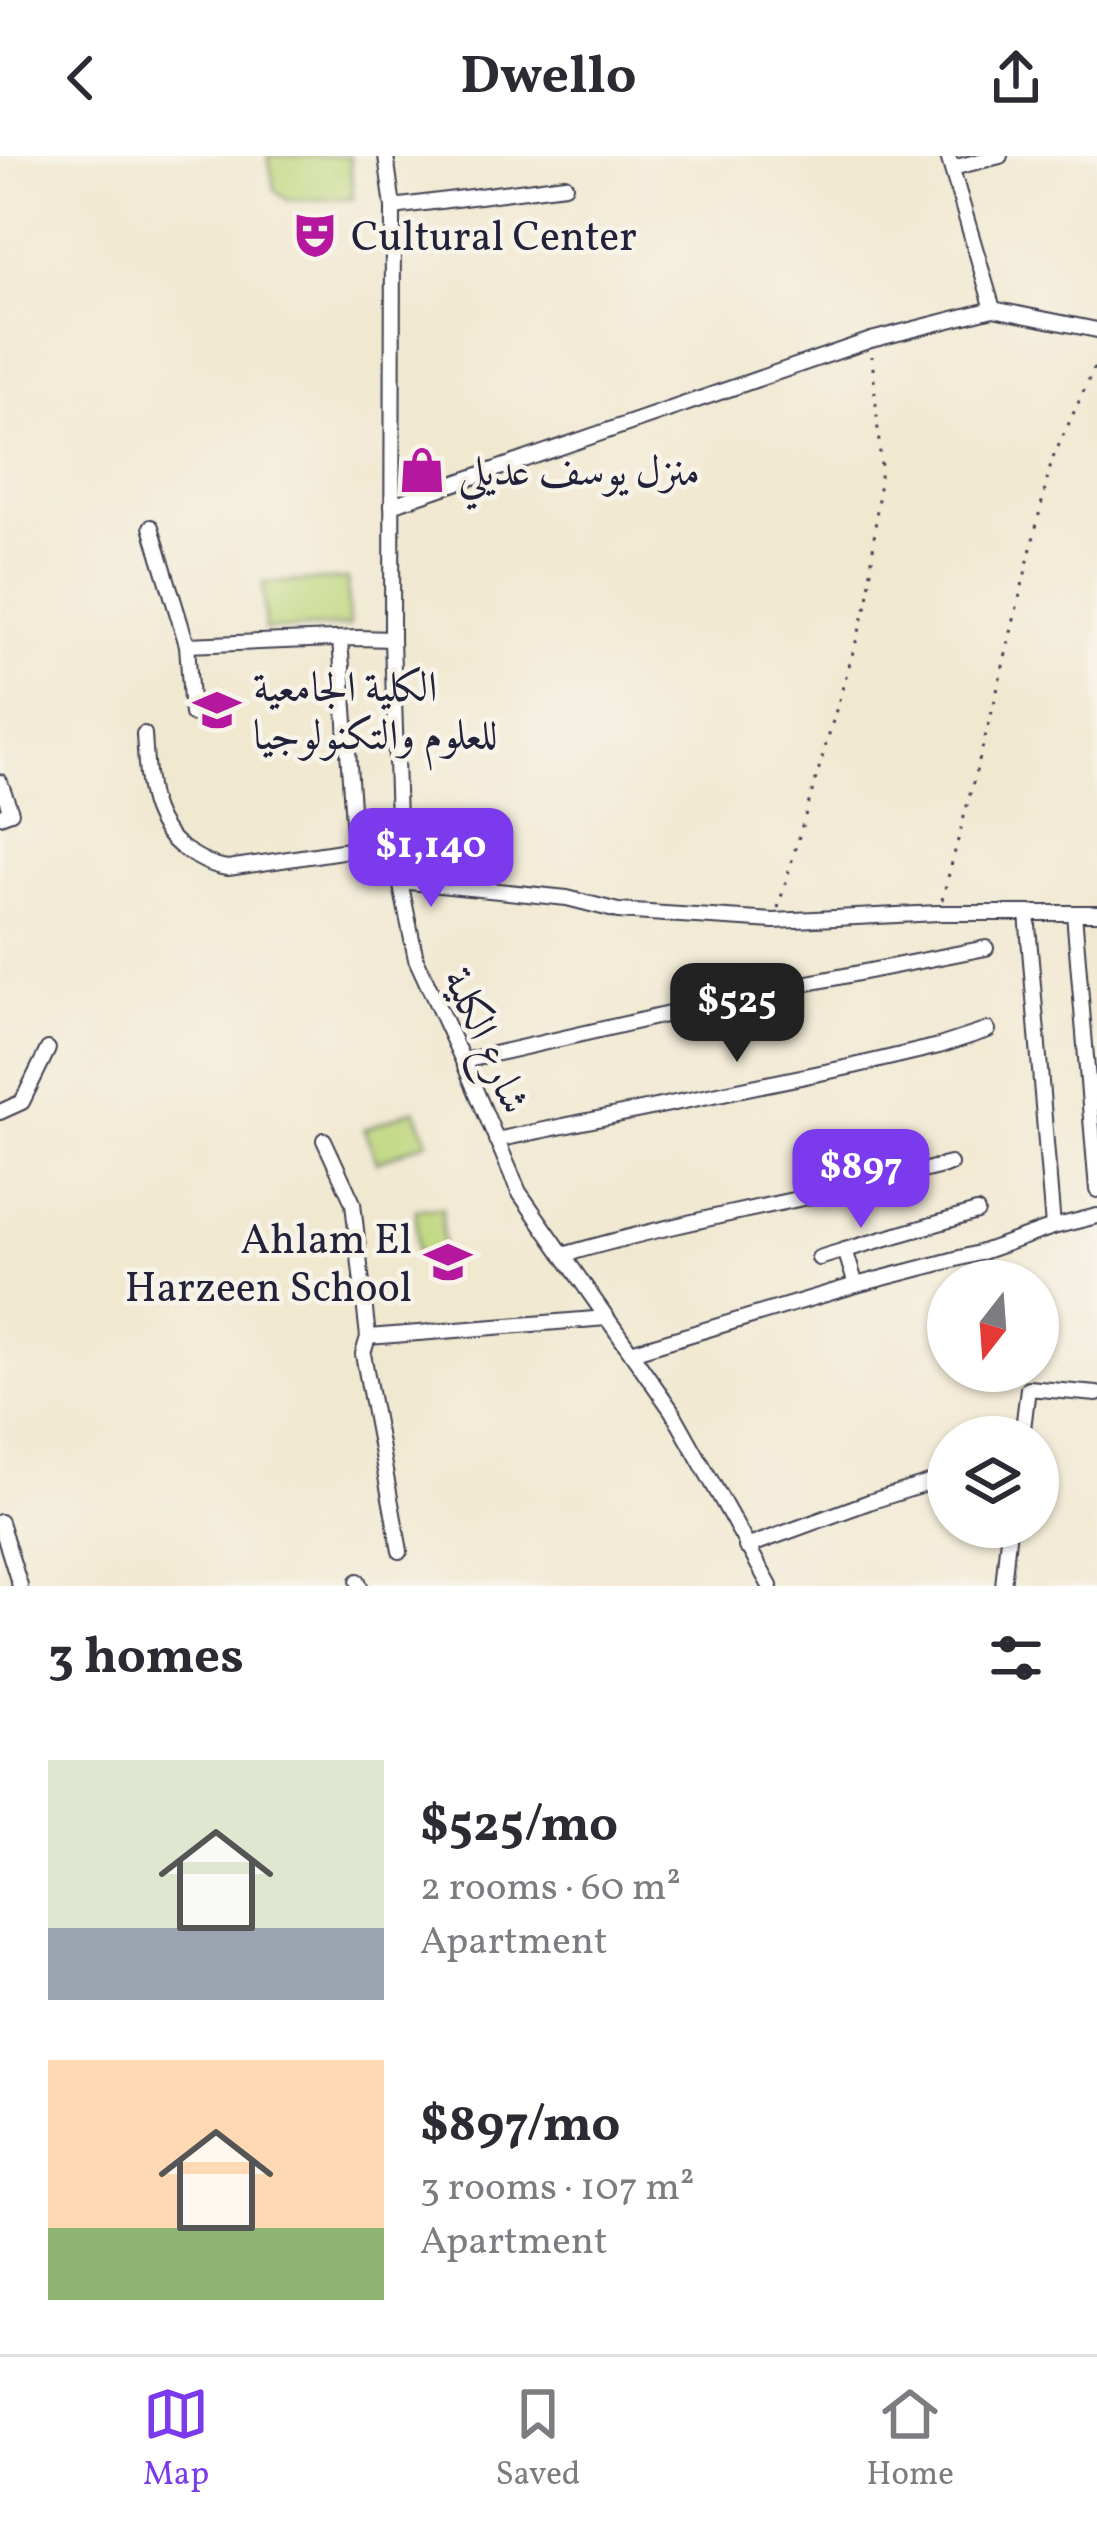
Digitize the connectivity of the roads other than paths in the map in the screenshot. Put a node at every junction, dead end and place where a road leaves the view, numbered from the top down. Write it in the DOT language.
graph roads {
  1 [pos="386,156"];
  2 [pos="1000,156"];
  3 [pos="950,162"];
  4 [pos="565,185"];
  5 [pos="393,207"];
  6 [pos="994,309"];
  7 [pos="1097,330"];
  8 [pos="392,506"];
  9 [pos="151,526"];
  10 [pos="340,639"];
  11 [pos="392,639"];
  12 [pos="187,645"];
  13 [pos="192,714"];
  14 [pos="144,734"];
  15 [pos="0,782"];
  16 [pos="0,816"];
  17 [pos="400,881"];
  18 [pos="1027,913"];
  19 [pos="1074,913"];
  20 [pos="1097,913"];
  21 [pos="986,948"];
  22 [pos="988,1030"];
  23 [pos="48,1049"];
  24 [pos="463,1060"];
  25 [pos="0,1112"];
  26 [pos="324,1140"];
  27 [pos="496,1140"];
  28 [pos="950,1164"];
  29 [pos="1097,1190"];
  30 [pos="977,1213"];
  31 [pos="1097,1216"];
  32 [pos="1053,1227"];
  33 [pos="845,1250"];
  34 [pos="563,1255"];
  35 [pos="819,1258"];
  36 [pos="856,1285"];
  37 [pos="607,1318"];
  38 [pos="368,1337"];
  39 [pos="631,1352"];
  40 [pos="1097,1394"];
  41 [pos="1025,1416"];
  42 [pos="927,1484"];
  43 [pos="0,1522"];
  44 [pos="746,1547"];
  45 [pos="1008,1548"];
  46 [pos="400,1551"];
  47 [pos="20,1586"];
  48 [pos="770,1586"];
  49 [pos="1003,1586"];
  1 -- 5 [label="street, شارع الكلية"];
  2 -- 3 [label="street"];
  3 -- 6 [label="street"];
  4 -- 5 [label="street"];
  5 -- 8 [label="street, شارع الكلية"];
  6 -- 7 [label="street"];
  6 -- 8 [label="street"];
  8 -- 11 [label="street, شارع الكلية"];
  9 -- 12 [label="street"];
  10 -- 11 [label="street"];
  10 -- 12 [label="street"];
  10 -- 14 [label="street"];
  11 -- 17 [label="street, شارع الكلية"];
  12 -- 13 [label="street"];
  15 -- 16 [label="street"];
  17 -- 18 [label="street"];
  17 -- 24 [label="street, شارع الكلية"];
  18 -- 19 [label="street"];
  18 -- 32 [label="street"];
  19 -- 20 [label="street"];
  19 -- 29 [label="street"];
  21 -- 24 [label="street"];
  22 -- 27 [label="street"];
  23 -- 25 [label="street"];
  24 -- 27 [label="street, شارع الكلية"];
  26 -- 38 [label="street"];
  27 -- 34 [label="street, شارع الكلية"];
  28 -- 34 [label="street"];
  30 -- 33 [label="street"];
  31 -- 32 [label="street"];
  32 -- 36 [label="street"];
  33 -- 35 [label="street"];
  33 -- 36 [label="street"];
  34 -- 37 [label="street, شارع الكلية"];
  36 -- 39 [label="street"];
  37 -- 38 [label="street"];
  37 -- 39 [label="street, شارع الكلية"];
  38 -- 46 [label="street"];
  39 -- 44 [label="street, شارع الكلية"];
  40 -- 41 [label="street"];
  42 -- 44 [label="street"];
  43 -- 47 [label="street"];
  44 -- 48 [label="street, شارع الكلية"];
  45 -- 49 [label="street"];
}
